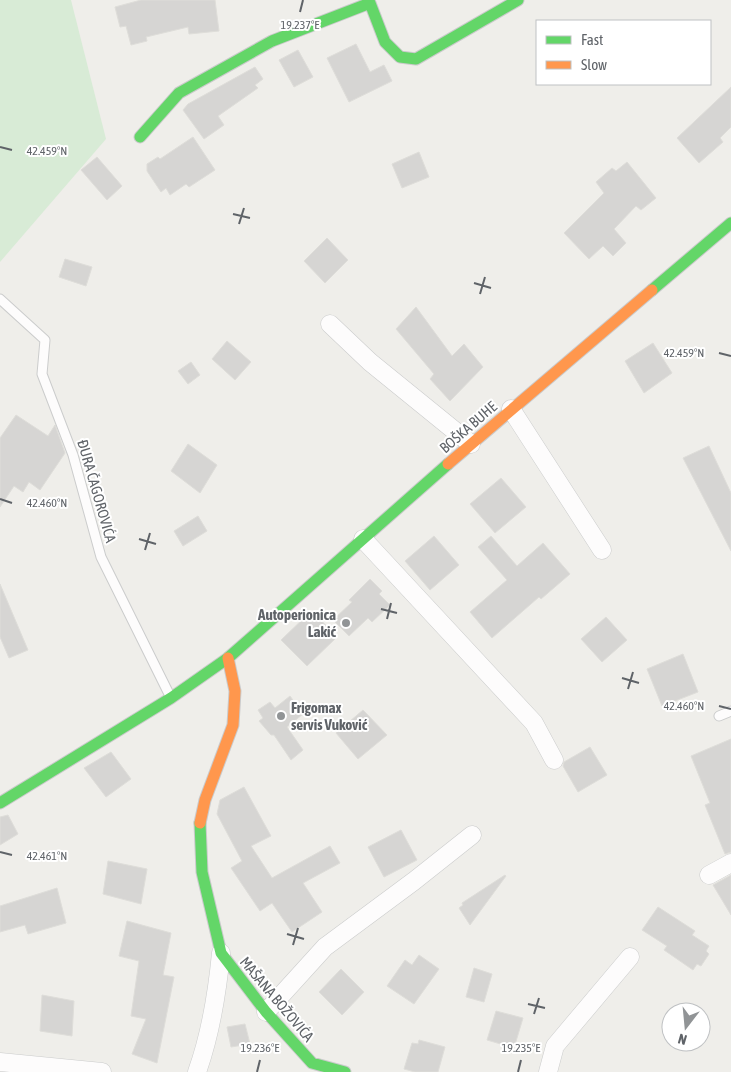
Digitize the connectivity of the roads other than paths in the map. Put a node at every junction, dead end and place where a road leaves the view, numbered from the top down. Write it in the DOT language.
graph roads {
  1 [pos="518,0"];
  2 [pos="370,2"];
  3 [pos="140,137"];
  4 [pos="731,223"];
  5 [pos="0,299"];
  6 [pos="330,324"];
  7 [pos="511,409"];
  8 [pos="471,444"];
  9 [pos="363,538"];
  10 [pos="602,550"];
  11 [pos="228,658"];
  12 [pos="171,698"];
  13 [pos="731,712"];
  14 [pos="719,716"];
  15 [pos="554,760"];
  16 [pos="0,803"];
  17 [pos="472,835"];
  18 [pos="731,863"];
  19 [pos="709,875"];
  20 [pos="221,953"];
  21 [pos="630,958"];
  22 [pos="266,1012"];
  23 [pos="0,1062"];
  24 [pos="312,1068"];
  25 [pos="102,1072"];
  26 [pos="197,1072"];
  27 [pos="345,1072"];
  28 [pos="548,1072"];
  1 -- 2 [label="street"];
  2 -- 3 [label="street"];
  4 -- 7 [label="street, BOŠKA BUHE"];
  5 -- 12 [label="lane, ĐURA ČAGOROVIĆA"];
  6 -- 8 [label="street"];
  7 -- 8 [label="street, BOŠKA BUHE"];
  7 -- 10 [label="street"];
  8 -- 9 [label="street, BOŠKA BUHE"];
  9 -- 11 [label="street, BOŠKA BUHE"];
  9 -- 15 [label="street"];
  11 -- 12 [label="street"];
  11 -- 20 [label="street, MAŠANA BOŽOVIĆA"];
  12 -- 16 [label="street"];
  13 -- 14 [label="lane"];
  17 -- 22 [label="street"];
  18 -- 19 [label="street"];
  20 -- 22 [label="street, MAŠANA BOŽOVIĆA"];
  20 -- 26 [label="street"];
  21 -- 28 [label="street"];
  22 -- 24 [label="street, MAŠANA BOŽOVIĆA"];
  23 -- 25 [label="street"];
  24 -- 27 [label="street, MAŠANA BOŽOVIĆA"];
}
